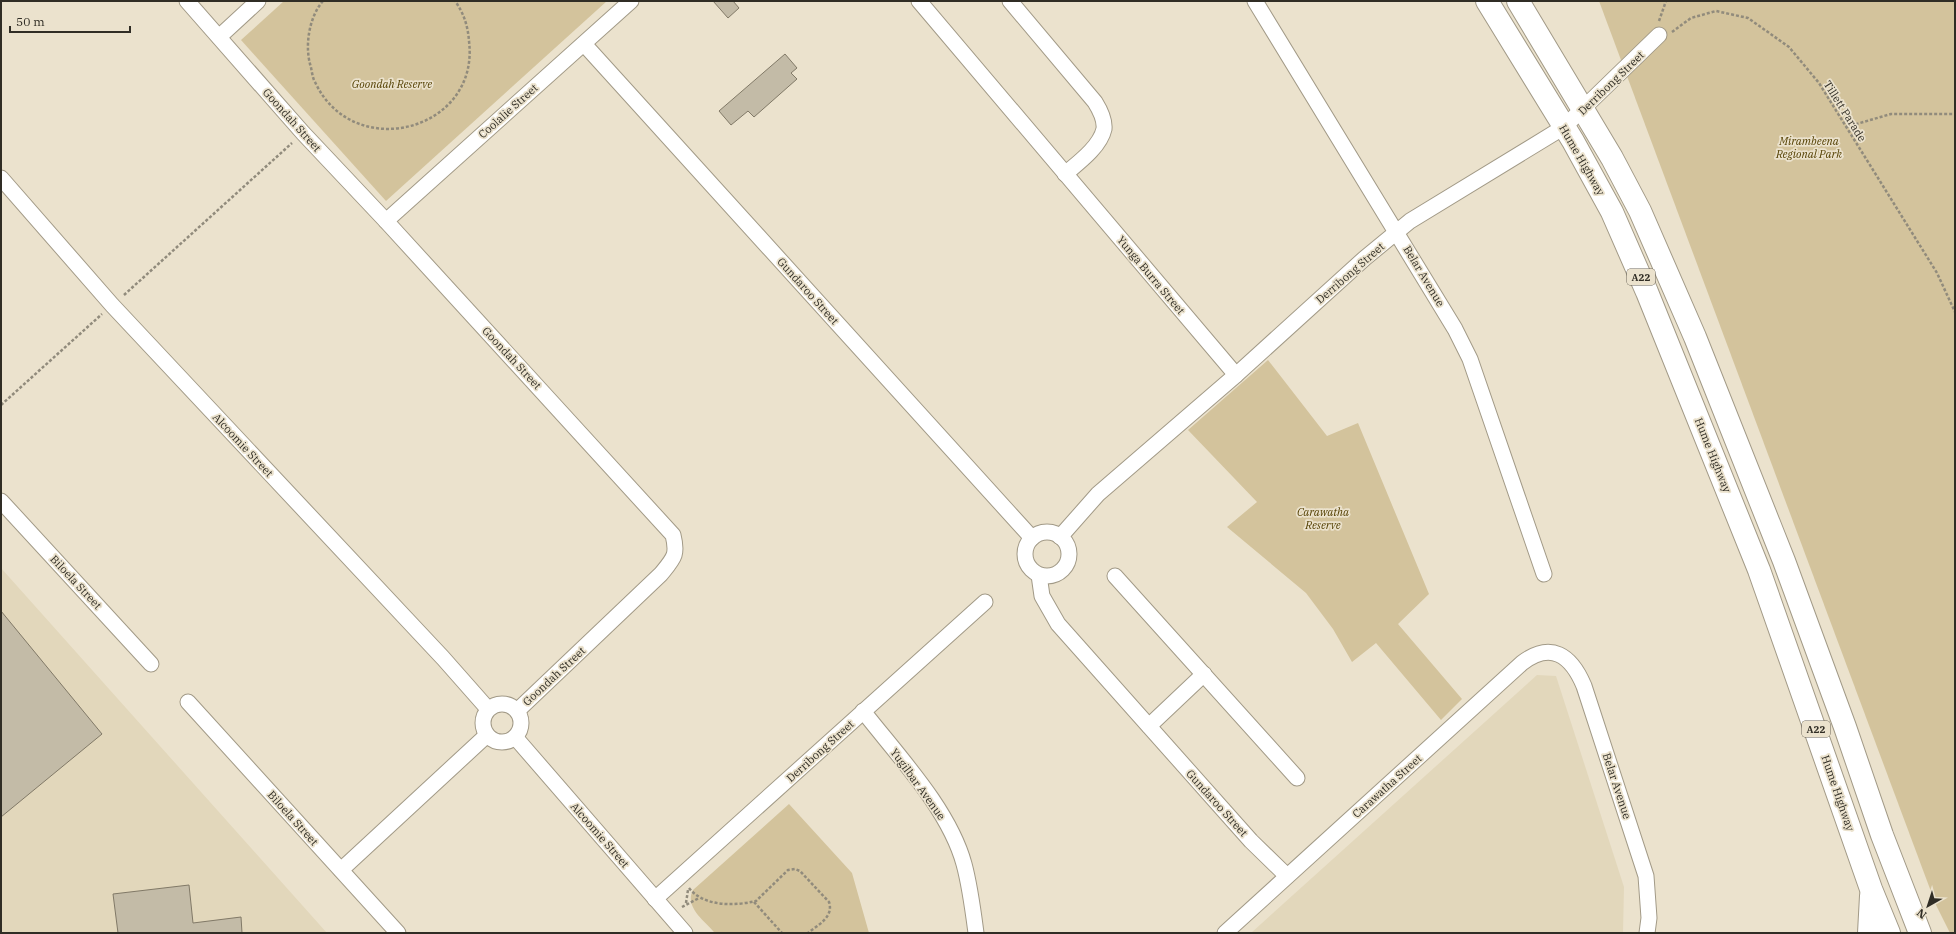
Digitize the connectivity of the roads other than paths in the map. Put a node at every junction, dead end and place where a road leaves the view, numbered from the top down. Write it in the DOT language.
graph roads {
  1 [pos="187,1"];
  2 [pos="258,1"];
  3 [pos="630,1"];
  4 [pos="919,1"];
  5 [pos="1010,1"];
  6 [pos="1255,1"];
  7 [pos="1487,1"];
  8 [pos="1518,1"];
  9 [pos="1659,35"];
  10 [pos="219,37"];
  11 [pos="584,44"];
  12 [pos="1583,110"];
  13 [pos="1564,127"];
  14 [pos="1065,174"];
  15 [pos="1,178"];
  16 [pos="386,221"];
  17 [pos="1397,232"];
  18 [pos="1236,375"];
  19 [pos="1,501"];
  20 [pos="1060,537"];
  21 [pos="1032,538"];
  22 [pos="1544,574"];
  23 [pos="1039,575"];
  24 [pos="1115,576"];
  25 [pos="985,602"];
  26 [pos="1555,652"];
  27 [pos="151,664"];
  28 [pos="1204,674"];
  29 [pos="188,702"];
  30 [pos="488,709"];
  31 [pos="517,711"];
  32 [pos="864,712"];
  33 [pos="1149,726"];
  34 [pos="487,735"];
  35 [pos="515,737"];
  36 [pos="1297,778"];
  37 [pos="341,870"];
  38 [pos="1288,876"];
  39 [pos="1871,889"];
  40 [pos="655,899"];
  41 [pos="398,933"];
  42 [pos="685,933"];
  43 [pos="976,933"];
  44 [pos="1225,933"];
  45 [pos="1646,933"];
  46 [pos="1869,933"];
  47 [pos="1889,933"];
  48 [pos="1920,933"];
  1 -- 10 [label="street, Goondah Street"];
  2 -- 10 [label="street"];
  3 -- 11 [label="street, Coolalie Street"];
  4 -- 14 [label="street, Yunga Burra Street"];
  5 -- 14 [label="street"];
  6 -- 17 [label="street, Belar Avenue"];
  7 -- 13 [label="highway, Hume Highway / A22"];
  8 -- 12 [label="highway, A22"];
  9 -- 12 [label="street, Derribong Street"];
  10 -- 16 [label="street, Goondah Street"];
  11 -- 16 [label="street, Coolalie Street"];
  11 -- 21 [label="street, Gundaroo Street"];
  12 -- 13 [label="street, Derribong Street"];
  12 -- 48 [label="highway, A22"];
  13 -- 17 [label="street, Derribong Street"];
  13 -- 39 [label="highway, Hume Highway / A22"];
  14 -- 18 [label="street, Yunga Burra Street"];
  15 -- 30 [label="street, Alcoomie Street"];
  16 -- 31 [label="street, Goondah Street"];
  17 -- 18 [label="street, Derribong Street"];
  17 -- 22 [label="street, Belar Avenue"];
  18 -- 20 [label="street, Derribong Street"];
  19 -- 27 [label="street, Biloela Street"];
  20 -- 21 [label="street"];
  20 -- 23 [label="street"];
  21 -- 23 [label="street"];
  23 -- 33 [label="street, Gundaroo Street"];
  24 -- 28 [label="street"];
  25 -- 32 [label="street, Derribong Street"];
  26 -- 38 [label="street, Carawatha Street"];
  26 -- 45 [label="street, Belar Avenue"];
  28 -- 33 [label="street"];
  28 -- 36 [label="street"];
  29 -- 37 [label="street, Biloela Street"];
  30 -- 31 [label="street"];
  30 -- 34 [label="street"];
  31 -- 35 [label="street"];
  32 -- 40 [label="street, Derribong Street"];
  32 -- 43 [label="street, Yugilbar Avenue"];
  33 -- 38 [label="street, Gundaroo Street"];
  34 -- 35 [label="street"];
  34 -- 37 [label="street"];
  35 -- 40 [label="street, Alcoomie Street"];
  37 -- 41 [label="street, Biloela Street"];
  38 -- 44 [label="street, Carawatha Street"];
  39 -- 46 [label="highway"];
  39 -- 47 [label="highway, Hume Highway / A22"];
  40 -- 42 [label="street, Alcoomie Street"];
}
